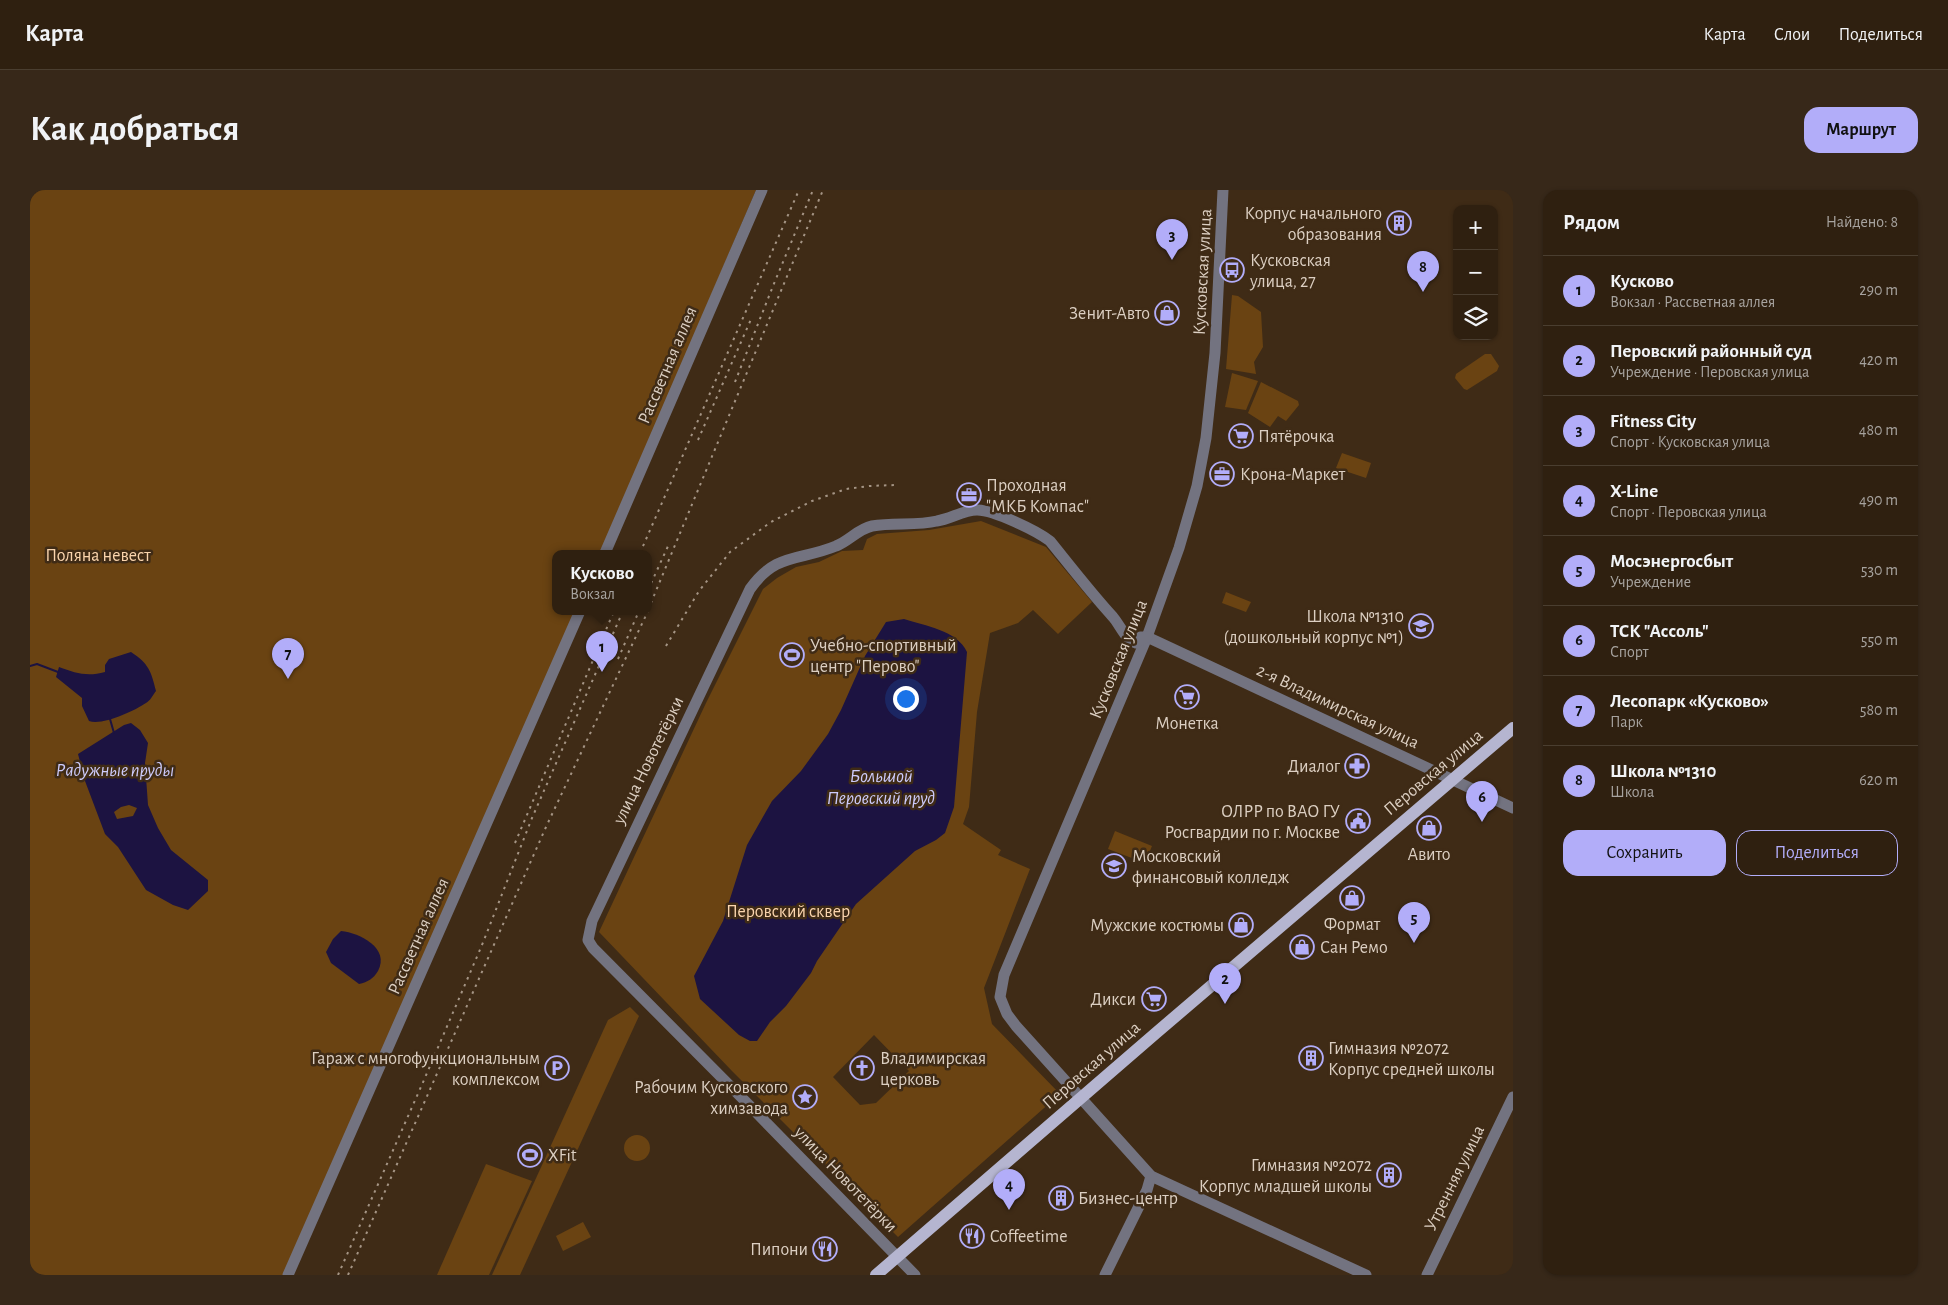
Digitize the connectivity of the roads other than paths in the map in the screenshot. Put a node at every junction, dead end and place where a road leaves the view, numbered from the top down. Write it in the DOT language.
graph roads {
  1 [pos="762,190"];
  2 [pos="1223,190"];
  3 [pos="606,550"];
  4 [pos="578,615"];
  5 [pos="1147,637"];
  6 [pos="1513,728"];
  7 [pos="1453,779"];
  8 [pos="1513,808"];
  9 [pos="1513,1097"];
  10 [pos="1080,1099"];
  11 [pos="1151,1176"];
  12 [pos="898,1256"];
  13 [pos="288,1275"];
  14 [pos="876,1275"];
  15 [pos="915,1275"];
  16 [pos="1105,1275"];
  17 [pos="1366,1275"];
  18 [pos="1428,1275"];
  1 -- 3 [label="street, Рассветная аллея"];
  2 -- 5 [label="street, Кусковская улица"];
  4 -- 13 [label="street, Рассветная аллея"];
  5 -- 7 [label="street, 2-я Владимирская улица"];
  5 -- 10 [label="street, Кусковская улица"];
  5 -- 12 [label="street, улица Новотетёрки"];
  6 -- 7 [label="main road, Перовская улица"];
  7 -- 8 [label="street, 2-я Владимирская улица"];
  7 -- 10 [label="main road, Перовская улица"];
  9 -- 18 [label="street, Утренняя улица"];
  10 -- 11 [label="street, Кусковская улица"];
  10 -- 12 [label="main road, Перовская улица"];
  11 -- 16 [label="street"];
  11 -- 17 [label="street"];
  12 -- 14 [label="main road, Перовская улица"];
  12 -- 15 [label="street, улица Новотетёрки"];
}
